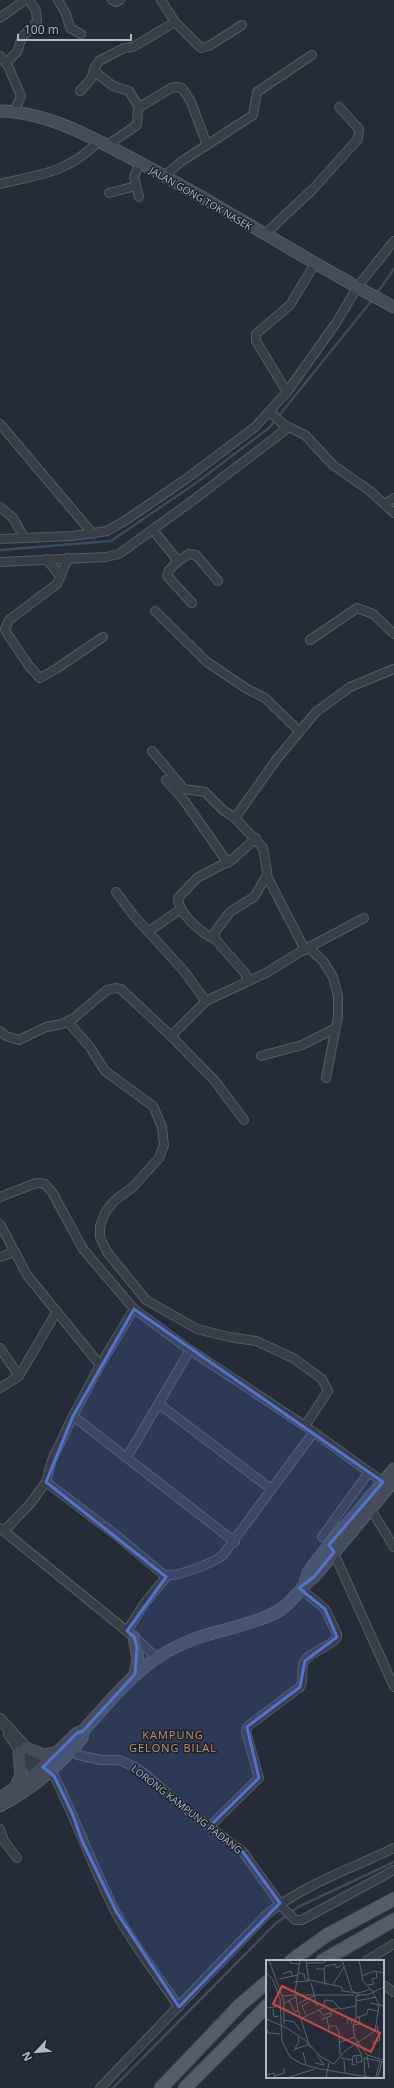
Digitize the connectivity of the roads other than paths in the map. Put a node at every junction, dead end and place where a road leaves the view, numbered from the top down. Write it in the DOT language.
graph roads {
  1 [pos="25,0"];
  2 [pos="30,0"];
  3 [pos="58,0"];
  4 [pos="112,0"];
  5 [pos="120,0"];
  6 [pos="162,0"];
  7 [pos="1,16"];
  8 [pos="175,22"];
  9 [pos="242,25"];
  10 [pos="81,34"];
  11 [pos="312,55"];
  12 [pos="0,56"];
  13 [pos="6,63"];
  14 [pos="94,71"];
  15 [pos="80,91"];
  16 [pos="139,107"];
  17 [pos="339,107"];
  18 [pos="0,111"];
  19 [pos="14,112"];
  20 [pos="102,144"];
  21 [pos="207,145"];
  22 [pos="140,163"];
  23 [pos="164,176"];
  24 [pos="0,184"];
  25 [pos="136,186"];
  26 [pos="110,193"];
  27 [pos="139,196"];
  28 [pos="264,234"];
  29 [pos="394,241"];
  30 [pos="316,262"];
  31 [pos="359,287"];
  32 [pos="394,307"];
  33 [pos="287,392"];
  34 [pos="271,413"];
  35 [pos="0,424"];
  36 [pos="286,426"];
  37 [pos="394,498"];
  38 [pos="385,504"];
  39 [pos="0,507"];
  40 [pos="394,513"];
  41 [pos="153,530"];
  42 [pos="93,534"];
  43 [pos="24,537"];
  44 [pos="0,539"];
  45 [pos="68,558"];
  46 [pos="46,559"];
  47 [pos="178,561"];
  48 [pos="0,562"];
  49 [pos="61,577"];
  50 [pos="218,581"];
  51 [pos="192,603"];
  52 [pos="155,612"];
  53 [pos="394,634"];
  54 [pos="103,637"];
  55 [pos="310,640"];
  56 [pos="394,669"];
  57 [pos="299,731"];
  58 [pos="152,751"];
  59 [pos="166,780"];
  60 [pos="235,818"];
  61 [pos="256,838"];
  62 [pos="228,862"];
  63 [pos="267,875"];
  64 [pos="116,892"];
  65 [pos="181,909"];
  66 [pos="364,918"];
  67 [pos="149,931"];
  68 [pos="215,939"];
  69 [pos="307,949"];
  70 [pos="249,981"];
  71 [pos="206,1001"];
  72 [pos="68,1022"];
  73 [pos="334,1029"];
  74 [pos="0,1031"];
  75 [pos="172,1036"];
  76 [pos="261,1056"];
  77 [pos="326,1078"];
  78 [pos="244,1120"];
  79 [pos="0,1197"];
  80 [pos="0,1224"];
  81 [pos="14,1252"];
  82 [pos="0,1257"];
  83 [pos="134,1309"];
  84 [pos="56,1312"];
  85 [pos="0,1348"];
  86 [pos="190,1350"];
  87 [pos="100,1365"];
  88 [pos="19,1376"];
  89 [pos="0,1388"];
  90 [pos="159,1404"];
  91 [pos="73,1416"];
  92 [pos="305,1426"];
  93 [pos="313,1433"];
  94 [pos="127,1457"];
  95 [pos="394,1469"];
  96 [pos="369,1472"];
  97 [pos="390,1480"];
  98 [pos="46,1482"];
  99 [pos="271,1489"];
  100 [pos="370,1508"];
  101 [pos="2,1529"];
  102 [pos="235,1542"];
  103 [pos="328,1545"];
  104 [pos="394,1547"];
  105 [pos="167,1576"];
  106 [pos="303,1586"];
  107 [pos="131,1634"];
  108 [pos="156,1657"];
  109 [pos="135,1674"];
  110 [pos="394,1687"];
  111 [pos="0,1719"];
  112 [pos="83,1730"];
  113 [pos="22,1750"];
  114 [pos="72,1750"];
  115 [pos="58,1752"];
  116 [pos="41,1774"];
  117 [pos="14,1790"];
  118 [pos="0,1798"];
  119 [pos="0,1806"];
  120 [pos="210,1826"];
  121 [pos="0,1829"];
  122 [pos="394,1848"];
  123 [pos="17,1858"];
  124 [pos="394,1870"];
  125 [pos="394,1899"];
  126 [pos="282,1906"];
  127 [pos="394,1920"];
  128 [pos="394,1944"];
  129 [pos="292,1960"];
  130 [pos="324,1960"];
  131 [pos="368,1960"];
  132 [pos="266,1983"];
  133 [pos="384,1986"];
  134 [pos="394,1992"];
  135 [pos="180,2007"];
  136 [pos="266,2007"];
  137 [pos="100,2088"];
  138 [pos="161,2088"];
  139 [pos="185,2088"];
  1 -- 7 [label="street"];
  2 -- 13 [label="street"];
  3 -- 10 [label="street"];
  4 -- 5 [label="street"];
  6 -- 8 [label="street"];
  8 -- 9 [label="street"];
  8 -- 14 [label="street"];
  11 -- 21 [label="street"];
  12 -- 13 [label="street"];
  13 -- 19 [label="street"];
  14 -- 15 [label="street"];
  14 -- 16 [label="street"];
  16 -- 20 [label="street"];
  16 -- 21 [label="street"];
  17 -- 28 [label="street"];
  18 -- 19 [label="main road, JALAN GONG TOK NASEK"];
  19 -- 20 [label="main road, JALAN GONG TOK NASEK"];
  20 -- 22 [label="main road, JALAN GONG TOK NASEK"];
  20 -- 24 [label="street"];
  21 -- 23 [label="street"];
  22 -- 23 [label="main road, JALAN GONG TOK NASEK"];
  22 -- 25 [label="street"];
  23 -- 28 [label="main road, JALAN GONG TOK NASEK"];
  25 -- 26 [label="street"];
  25 -- 27 [label="street"];
  28 -- 30 [label="main road, JALAN GONG TOK NASEK"];
  29 -- 31 [label="street"];
  30 -- 31 [label="main road, JALAN GONG TOK NASEK"];
  30 -- 33 [label="street"];
  31 -- 32 [label="main road, JALAN GONG TOK NASEK"];
  31 -- 33 [label="street"];
  33 -- 34 [label="street"];
  34 -- 36 [label="street"];
  34 -- 42 [label="street"];
  35 -- 42 [label="street"];
  36 -- 38 [label="street"];
  36 -- 41 [label="street"];
  37 -- 38 [label="street"];
  38 -- 40 [label="street"];
  39 -- 43 [label="street"];
  41 -- 45 [label="street"];
  41 -- 47 [label="street"];
  42 -- 43 [label="street"];
  43 -- 44 [label="street"];
  45 -- 46 [label="street"];
  45 -- 49 [label="street"];
  46 -- 48 [label="street"];
  46 -- 49 [label="street"];
  47 -- 50 [label="street"];
  47 -- 51 [label="street"];
  49 -- 54 [label="street"];
  52 -- 57 [label="street"];
  53 -- 55 [label="street"];
  56 -- 57 [label="street"];
  57 -- 60 [label="street"];
  58 -- 60 [label="street"];
  59 -- 62 [label="street"];
  60 -- 61 [label="street"];
  61 -- 62 [label="street"];
  61 -- 63 [label="street"];
  62 -- 65 [label="street"];
  63 -- 68 [label="street"];
  63 -- 69 [label="street"];
  64 -- 67 [label="street"];
  65 -- 67 [label="street"];
  65 -- 68 [label="street"];
  66 -- 69 [label="street"];
  67 -- 71 [label="street"];
  68 -- 70 [label="street"];
  69 -- 70 [label="street"];
  69 -- 73 [label="street"];
  70 -- 71 [label="street"];
  71 -- 75 [label="street"];
  72 -- 74 [label="street"];
  72 -- 75 [label="street"];
  72 -- 92 [label="street"];
  73 -- 76 [label="street"];
  73 -- 77 [label="street"];
  75 -- 78 [label="street"];
  79 -- 83 [label="street"];
  80 -- 81 [label="street"];
  81 -- 82 [label="street"];
  81 -- 84 [label="street"];
  83 -- 86 [label="street"];
  83 -- 87 [label="street"];
  84 -- 87 [label="street"];
  84 -- 88 [label="street"];
  85 -- 88 [label="street"];
  86 -- 90 [label="street"];
  86 -- 92 [label="street"];
  87 -- 91 [label="street"];
  88 -- 89 [label="street"];
  90 -- 94 [label="street"];
  90 -- 99 [label="street"];
  91 -- 94 [label="street"];
  91 -- 98 [label="street"];
  92 -- 93 [label="street"];
  93 -- 96 [label="street"];
  93 -- 99 [label="street"];
  94 -- 102 [label="street"];
  95 -- 97 [label="main road"];
  96 -- 97 [label="street"];
  96 -- 103 [label="street"];
  97 -- 100 [label="main road"];
  97 -- 103 [label="main road"];
  98 -- 101 [label="street"];
  98 -- 105 [label="street"];
  99 -- 102 [label="street"];
  100 -- 103 [label="main road"];
  100 -- 104 [label="street"];
  101 -- 107 [label="street"];
  102 -- 105 [label="street"];
  103 -- 106 [label="main road"];
  103 -- 110 [label="street"];
  105 -- 107 [label="street"];
  106 -- 108 [label="main road"];
  106 -- 120 [label="street"];
  107 -- 108 [label="street"];
  107 -- 109 [label="main road"];
  108 -- 109 [label="main road"];
  109 -- 112 [label="main road"];
  111 -- 113 [label="street"];
  112 -- 114 [label="main road"];
  112 -- 115 [label="main road"];
  113 -- 115 [label="main road"];
  113 -- 116 [label="street"];
  113 -- 117 [label="main road"];
  114 -- 116 [label="main road"];
  114 -- 120 [label="street, LORONG KAMPUNG PADANG"];
  115 -- 116 [label="main road"];
  116 -- 117 [label="main road"];
  116 -- 119 [label="main road"];
  116 -- 135 [label="street"];
  117 -- 118 [label="main road"];
  120 -- 126 [label="street, LORONG KAMPUNG PADANG"];
  121 -- 123 [label="street"];
  122 -- 126 [label="street"];
  124 -- 126 [label="street, LORONG KAMPUNG PADANG"];
  125 -- 129 [label="main road"];
  126 -- 135 [label="street"];
  127 -- 130 [label="main road"];
  128 -- 131 [label="street"];
  132 -- 138 [label="main road"];
  133 -- 134 [label="street"];
  135 -- 137 [label="street"];
  136 -- 139 [label="main road"];
}
